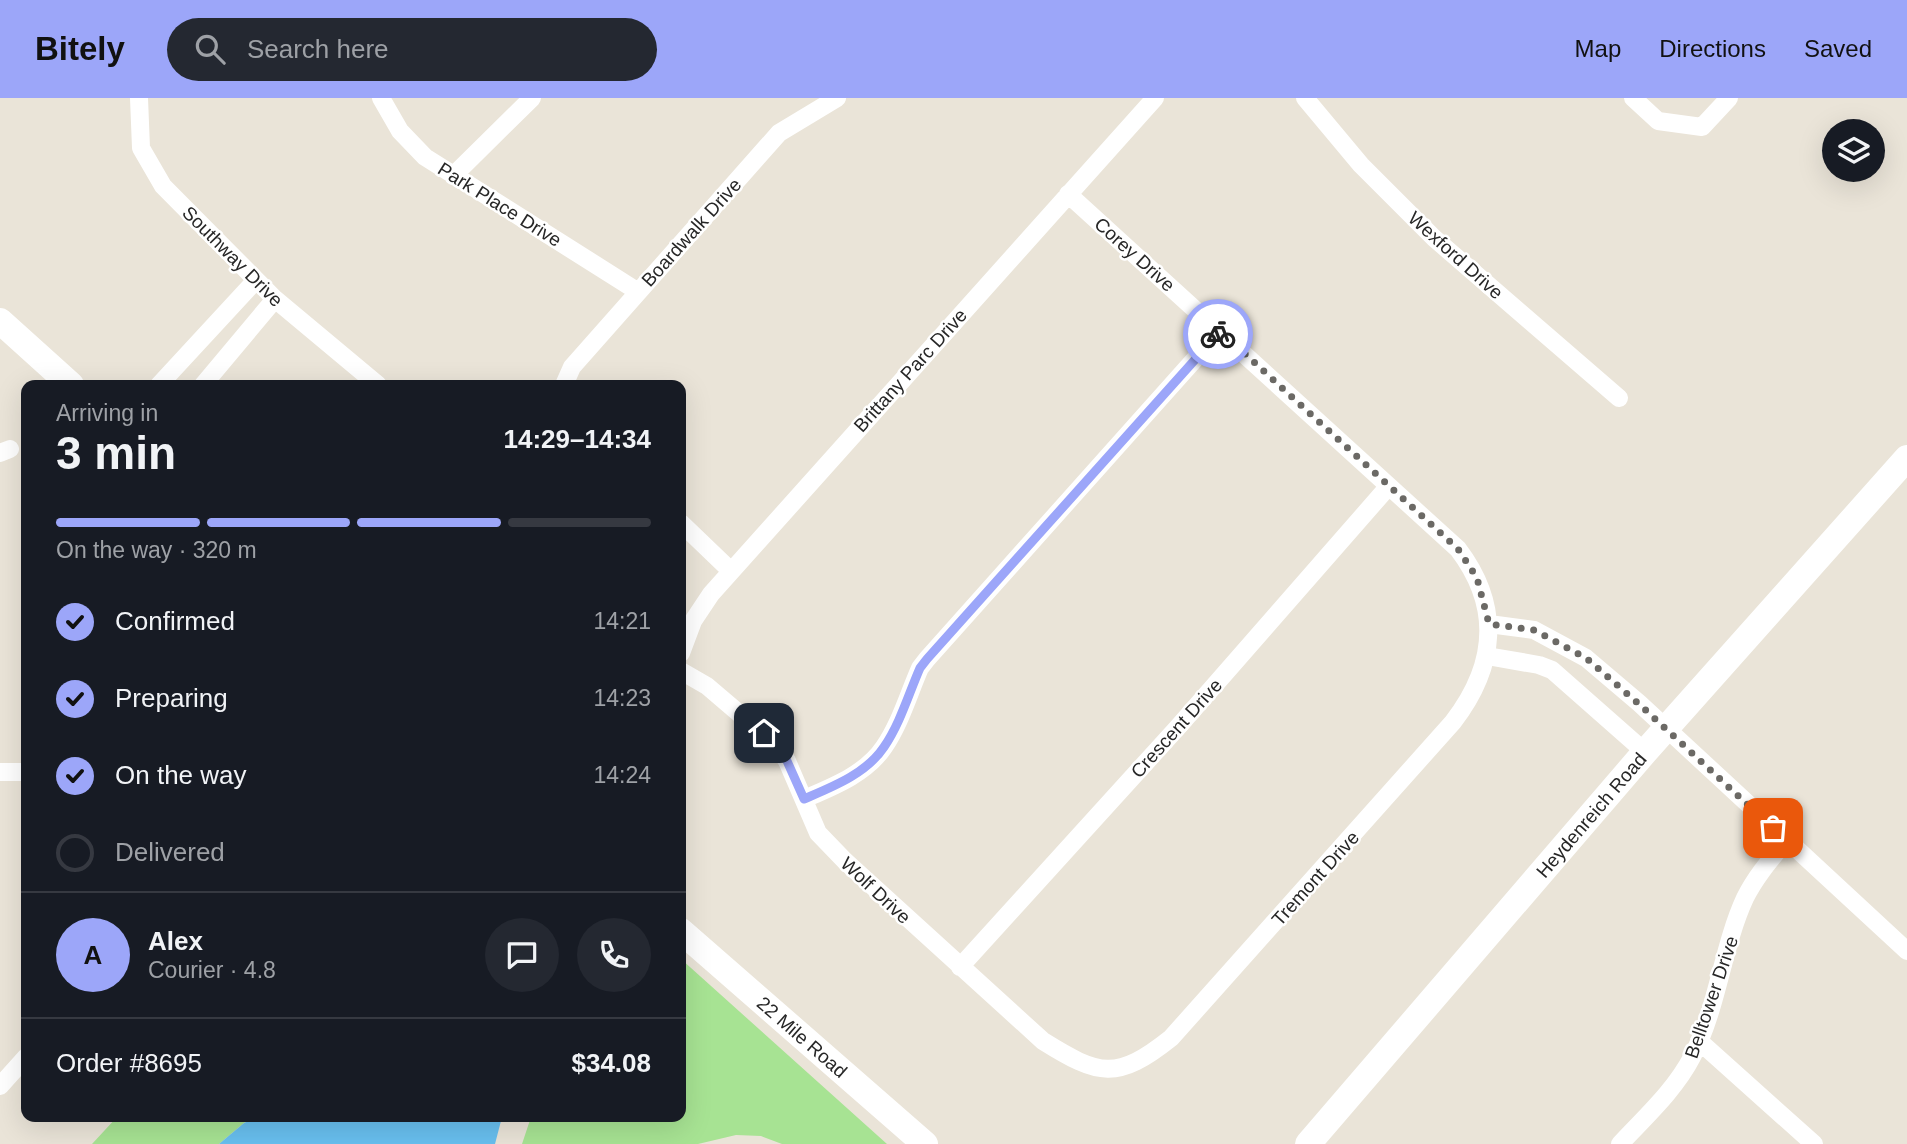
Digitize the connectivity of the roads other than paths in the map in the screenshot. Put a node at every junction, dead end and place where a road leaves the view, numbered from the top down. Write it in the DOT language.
graph roads {
  1 [pos="139,98"];
  2 [pos="381,98"];
  3 [pos="532,98"];
  4 [pos="837,98"];
  5 [pos="1155,98"];
  6 [pos="1305,98"];
  7 [pos="1633,98"];
  8 [pos="1729,98"];
  9 [pos="453,176"];
  10 [pos="1068,194"];
  11 [pos="256,280"];
  12 [pos="637,291"];
  13 [pos="275,299"];
  14 [pos="0,321"];
  15 [pos="1220,331"];
  16 [pos="192,348"];
  17 [pos="216,370"];
  18 [pos="65,380"];
  19 [pos="163,380"];
  20 [pos="207,380"];
  21 [pos="372,380"];
  22 [pos="566,380"];
  23 [pos="1619,398"];
  24 [pos="1907,458"];
  25 [pos="1388,487"];
  26 [pos="686,528"];
  27 [pos="731,571"];
  28 [pos="1489,624"];
  29 [pos="686,641"];
  30 [pos="1564,645"];
  31 [pos="1487,656"];
  32 [pos="1552,670"];
  33 [pos="686,674"];
  34 [pos="1666,730"];
  35 [pos="1646,752"];
  36 [pos="0,772"];
  37 [pos="21,772"];
  38 [pos="804,799"];
  39 [pos="1786,841"];
  40 [pos="686,935"];
  41 [pos="1907,951"];
  42 [pos="960,967"];
  43 [pos="1699,1041"];
  44 [pos="21,1063"];
  45 [pos="1111,1070"];
  46 [pos="0,1086"];
  47 [pos="925,1144"];
  48 [pos="1308,1144"];
  49 [pos="1620,1144"];
  50 [pos="1814,1144"];
  1 -- 11 [label="street, Southway Drive"];
  2 -- 9 [label="street, Park Place Drive"];
  3 -- 9 [label="street"];
  4 -- 12 [label="street, Boardwalk Drive"];
  5 -- 10 [label="street, Brittany Parc Drive"];
  6 -- 23 [label="street, Wexford Drive"];
  7 -- 8 [label="street"];
  9 -- 12 [label="street, Park Place Drive"];
  10 -- 15 [label="street, Corey Drive"];
  10 -- 27 [label="street, Brittany Parc Drive"];
  11 -- 13 [label="street, Southway Drive"];
  11 -- 16 [label="street"];
  12 -- 22 [label="street, Boardwalk Drive"];
  13 -- 17 [label="street"];
  13 -- 21 [label="street, Southway Drive"];
  14 -- 18 [label="street"];
  15 -- 25 [label="street, Corey Drive"];
  15 -- 38 [label="street"];
  16 -- 17 [label="street"];
  16 -- 19 [label="street"];
  17 -- 20 [label="street"];
  24 -- 34 [label="street, Heydenreich Road"];
  25 -- 28 [label="street, Corey Drive"];
  25 -- 42 [label="street, Crescent Drive"];
  26 -- 27 [label="street"];
  27 -- 29 [label="street, Brittany Parc Drive"];
  28 -- 30 [label="street"];
  28 -- 31 [label="street, Corey Drive"];
  30 -- 32 [label="street"];
  30 -- 34 [label="street"];
  31 -- 32 [label="street"];
  31 -- 45 [label="street, Tremont Drive"];
  32 -- 35 [label="street"];
  33 -- 38 [label="street, Wolf Drive"];
  34 -- 35 [label="street, Heydenreich Road"];
  34 -- 39 [label="street"];
  35 -- 48 [label="street, Heydenreich Road"];
  36 -- 37 [label="street"];
  38 -- 42 [label="street, Wolf Drive"];
  39 -- 41 [label="street"];
  39 -- 43 [label="street, Belltower Drive"];
  40 -- 47 [label="street, 22 Mile Road"];
  42 -- 45 [label="street, Wolf Drive"];
  43 -- 49 [label="street, Belltower Drive"];
  43 -- 50 [label="street"];
  44 -- 46 [label="street"];
}
